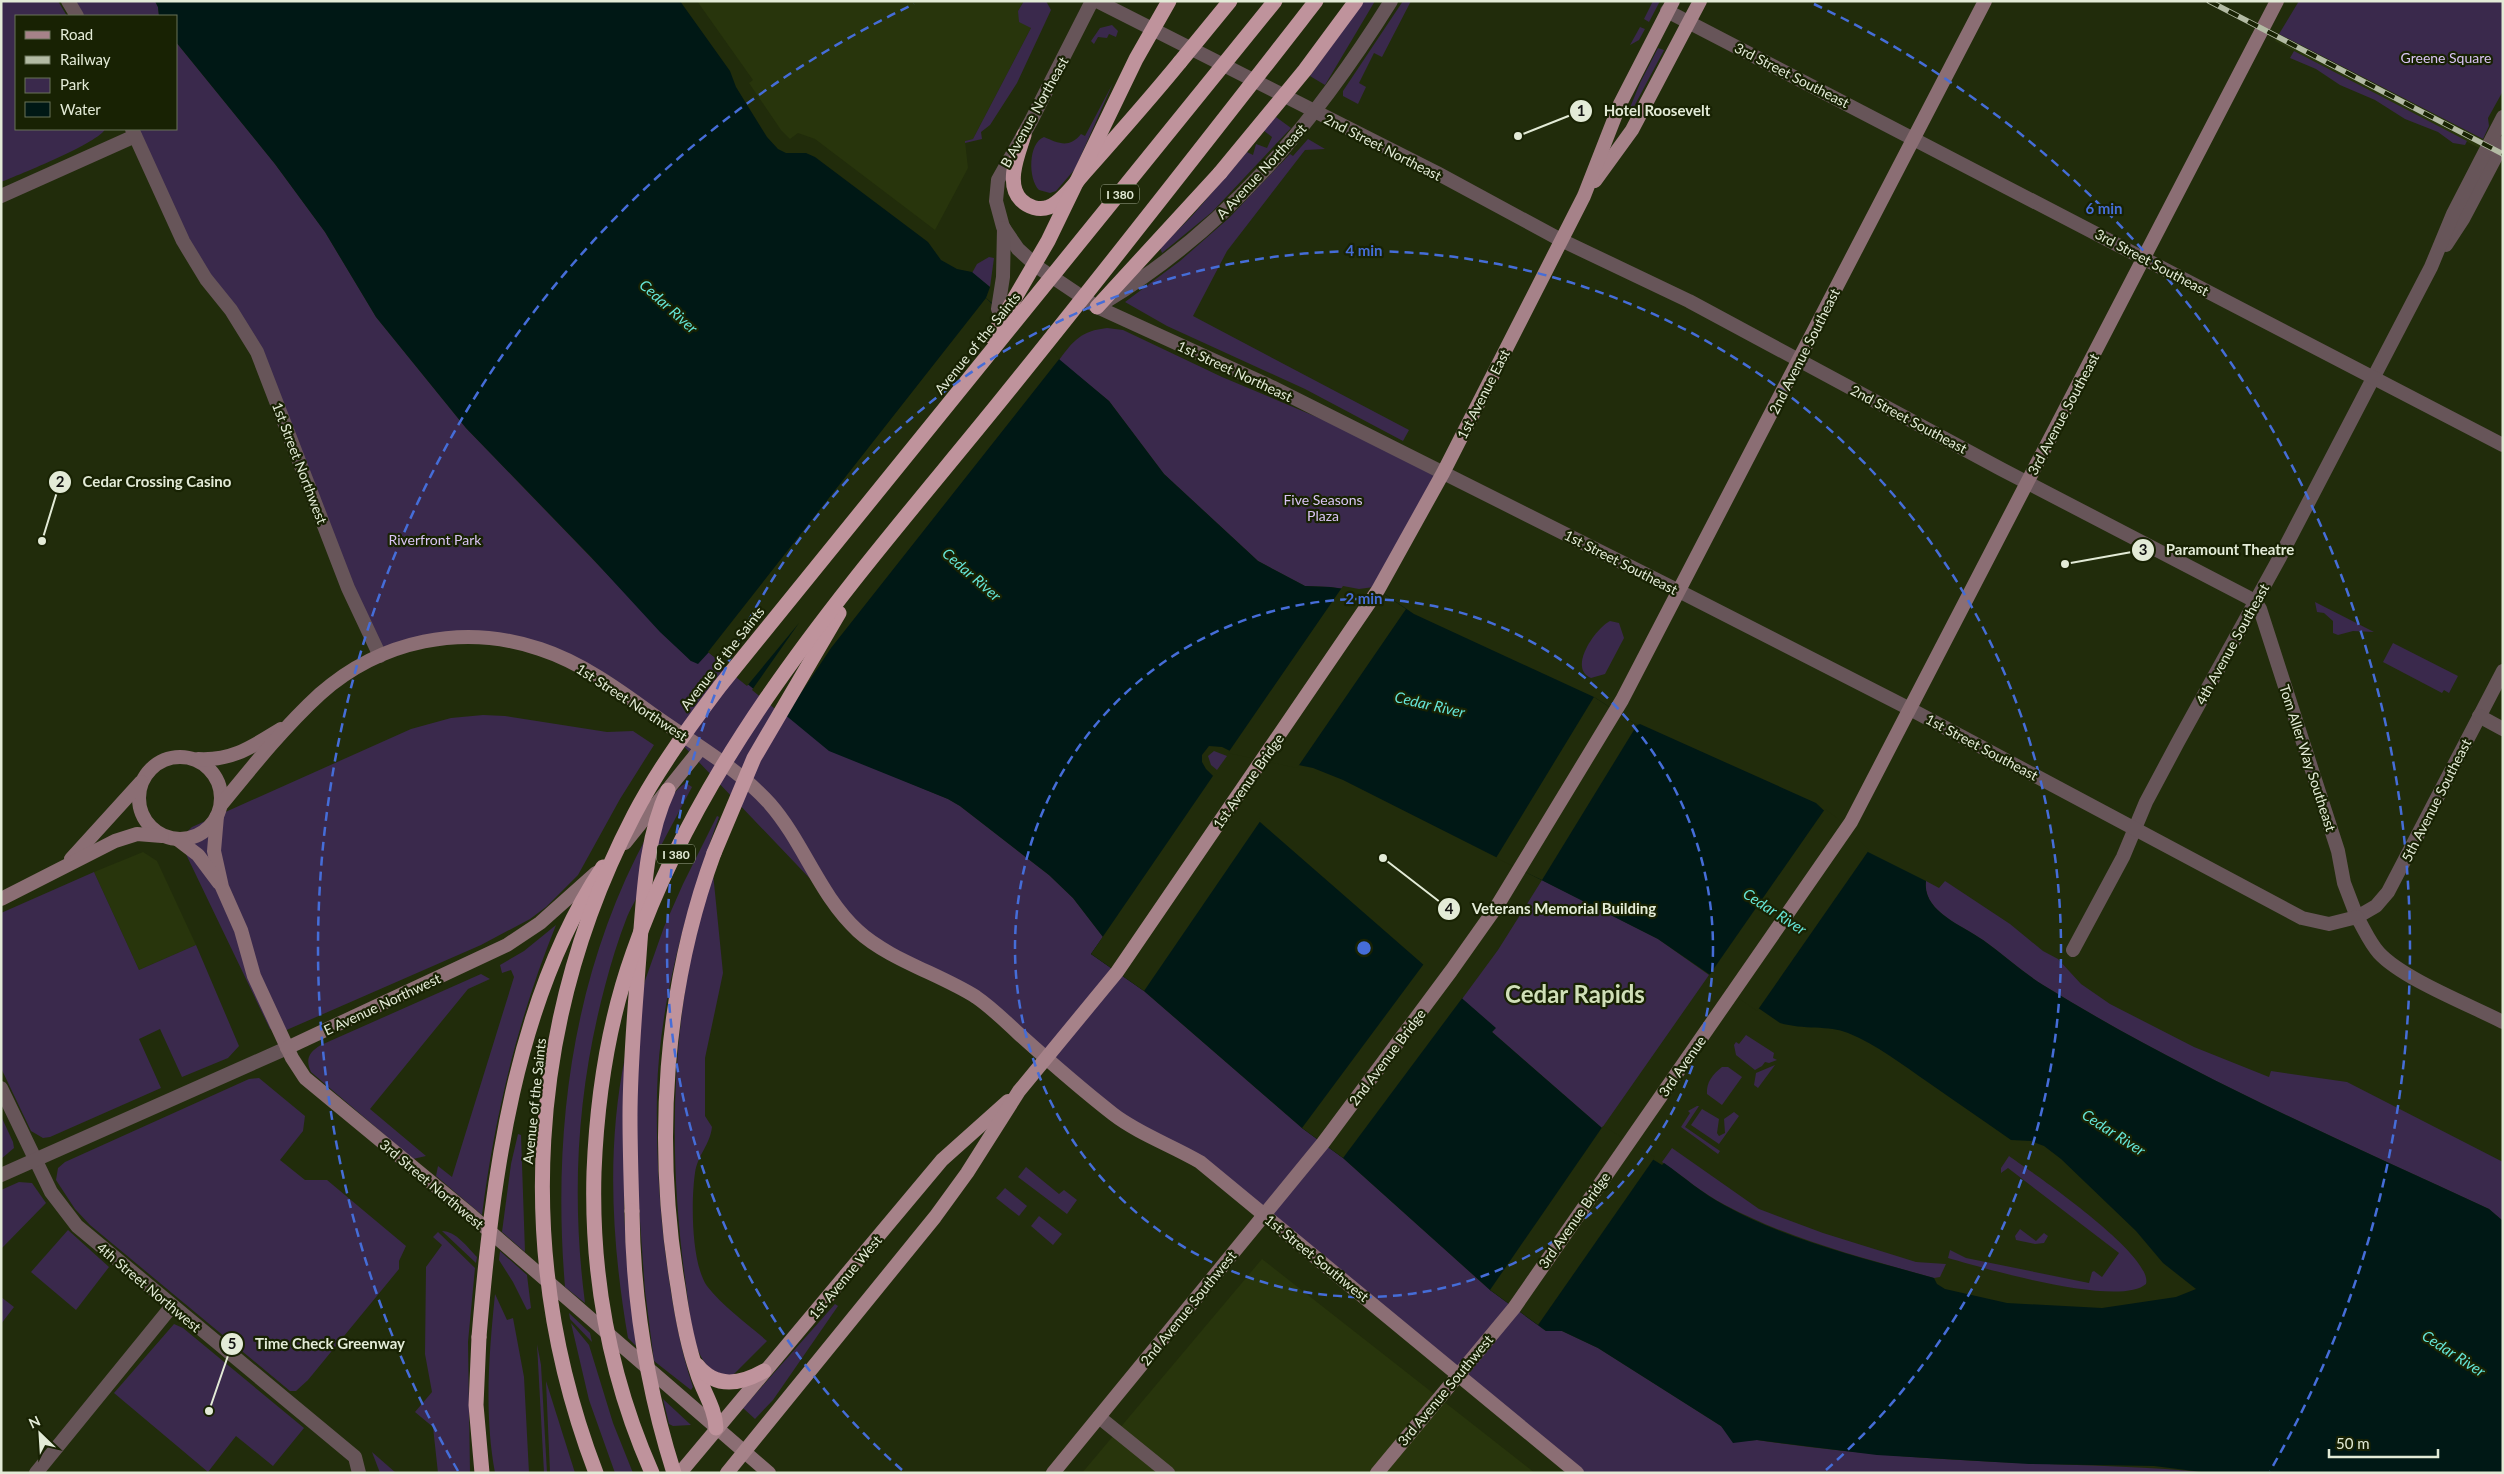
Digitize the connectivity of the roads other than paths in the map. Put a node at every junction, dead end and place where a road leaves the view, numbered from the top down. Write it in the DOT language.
graph roads {
  1 [pos="68,1"];
  2 [pos="1092,1"];
  3 [pos="1097,1"];
  4 [pos="1170,1"];
  5 [pos="1230,1"];
  6 [pos="1275,1"];
  7 [pos="1316,1"];
  8 [pos="1356,1"];
  9 [pos="1391,1"];
  10 [pos="1700,1"];
  11 [pos="1985,1"];
  12 [pos="2277,1"];
  13 [pos="1670,6"];
  14 [pos="76,15"];
  15 [pos="1689,22"];
  16 [pos="1316,113"];
  17 [pos="2503,117"];
  18 [pos="1128,125"];
  19 [pos="133,133"];
  20 [pos="1024,135"];
  21 [pos="1914,138"];
  22 [pos="2503,143"];
  23 [pos="1,196"];
  24 [pos="1584,196"];
  25 [pos="1003,227"];
  26 [pos="1561,240"];
  27 [pos="2144,257"];
  28 [pos="2435,259"];
  29 [pos="1031,262"];
  30 [pos="1097,307"];
  31 [pos="998,309"];
  32 [pos="1799,360"];
  33 [pos="2373,378"];
  34 [pos="963,386"];
  35 [pos="2503,444"];
  36 [pos="1443,473"];
  37 [pos="2027,482"];
  38 [pos="875,555"];
  39 [pos="1378,590"];
  40 [pos="1679,591"];
  41 [pos="2255,601"];
  42 [pos="380,656"];
  43 [pos="2503,671"];
  44 [pos="1910,709"];
  45 [pos="2479,716"];
  46 [pos="293,723"];
  47 [pos="2503,729"];
  48 [pos="701,748"];
  49 [pos="195,759"];
  50 [pos="143,780"];
  51 [pos="668,790"];
  52 [pos="219,810"];
  53 [pos="2135,830"];
  54 [pos="163,836"];
  55 [pos="177,839"];
  56 [pos="622,839"];
  57 [pos="62,869"];
  58 [pos="1520,869"];
  59 [pos="222,887"];
  60 [pos="1,899"];
  61 [pos="2357,917"];
  62 [pos="2073,950"];
  63 [pos="1117,972"];
  64 [pos="1729,998"];
  65 [pos="2503,1022"];
  66 [pos="287,1048"];
  67 [pos="1047,1058"];
  68 [pos="1,1088"];
  69 [pos="1020,1091"];
  70 [pos="1635,1133"];
  71 [pos="1322,1143"];
  72 [pos="35,1160"];
  73 [pos="1,1175"];
  74 [pos="1264,1215"];
  75 [pos="172,1306"];
  76 [pos="1514,1308"];
  77 [pos="693,1360"];
  78 [pos="764,1371"];
  79 [pos="1459,1374"];
  80 [pos="1099,1417"];
  81 [pos="716,1428"];
  82 [pos="744,1452"];
  83 [pos="36,1473"];
  84 [pos="359,1473"];
  85 [pos="482,1473"];
  86 [pos="596,1473"];
  87 [pos="652,1473"];
  88 [pos="674,1473"];
  89 [pos="680,1473"];
  90 [pos="727,1473"];
  91 [pos="769,1473"];
  92 [pos="1053,1473"];
  93 [pos="1168,1473"];
  94 [pos="1377,1473"];
  95 [pos="1578,1473"];
  1 -- 14 [label="street"];
  2 -- 20 [label="street, B Avenue Northeast"];
  3 -- 16 [label="street, 2nd Street Northeast"];
  4 -- 34 [label="highway, bridge"];
  5 -- 18 [label="highway, bridge"];
  6 -- 34 [label="highway, Avenue of the Saints / I 380, bridge"];
  7 -- 38 [label="highway, I 380, bridge"];
  8 -- 30 [label="highway, bridge"];
  9 -- 16 [label="street, A Avenue Northeast"];
  10 -- 15 [label="main road, 1st Avenue East"];
  11 -- 21 [label="main road, 2nd Avenue Southeast"];
  12 -- 27 [label="main road, 3rd Avenue Southeast"];
  13 -- 15 [label="street, 3rd Street Southeast"];
  13 -- 24 [label="main road, 1st Avenue East"];
  15 -- 21 [label="street, 3rd Street Southeast"];
  15 -- 24 [label="main road, 1st Avenue East"];
  16 -- 26 [label="street, 2nd Street Northeast"];
  16 -- 30 [label="street, A Avenue Northeast"];
  17 -- 28 [label="street, 4th Avenue Southeast"];
  18 -- 20 [label="highway"];
  18 -- 29 [label="highway"];
  19 -- 23 [label="street"];
  19 -- 42 [label="street, 1st Street Northwest"];
  20 -- 25 [label="street, B Avenue Northeast"];
  21 -- 27 [label="street, 3rd Street Southeast"];
  21 -- 32 [label="main road, 2nd Avenue Southeast"];
  22 -- 28 [label="street, 4th Avenue Southeast"];
  24 -- 26 [label="main road, 1st Avenue East"];
  25 -- 29 [label="street, B Avenue Northeast"];
  25 -- 31 [label="street, B Avenue Northeast"];
  26 -- 32 [label="street, 2nd Street Southeast"];
  26 -- 36 [label="main road, 1st Avenue East"];
  27 -- 33 [label="street, 3rd Street Southeast"];
  27 -- 37 [label="main road, 3rd Avenue Southeast"];
  28 -- 33 [label="street, 4th Avenue Southeast"];
  29 -- 30 [label="street, 1st Street Northeast"];
  30 -- 36 [label="street, 1st Street Northeast"];
  32 -- 37 [label="street, 2nd Street Southeast"];
  32 -- 40 [label="main road, 2nd Avenue Southeast"];
  33 -- 35 [label="street, 3rd Street Southeast"];
  33 -- 41 [label="street, 4th Avenue Southeast"];
  34 -- 56 [label="highway, Avenue of the Saints / I 380, bridge"];
  36 -- 39 [label="main road, 1st Avenue East"];
  36 -- 40 [label="street, 1st Street Southeast"];
  37 -- 41 [label="street, 2nd Street Southeast"];
  37 -- 44 [label="main road, 3rd Avenue Southeast"];
  38 -- 77 [label="highway, bridge"];
  38 -- 87 [label="highway, I 380, bridge"];
  39 -- 63 [label="main road, 1st Avenue Bridge"];
  40 -- 44 [label="street, 1st Street Southeast"];
  40 -- 58 [label="main road, 2nd Avenue Southeast"];
  41 -- 53 [label="street, 4th Avenue Southeast"];
  41 -- 61 [label="street, Tom Aller Way Southeast"];
  42 -- 46 [label="main road"];
  42 -- 48 [label="main road, 1st Street Northwest"];
  43 -- 45 [label="street, 5th Avenue Southeast"];
  44 -- 53 [label="street, 1st Street Southeast"];
  44 -- 64 [label="main road, 3rd Avenue Southeast"];
  45 -- 47 [label="street"];
  45 -- 61 [label="street, 5th Avenue Southeast"];
  46 -- 49 [label="main road"];
  46 -- 52 [label="main road"];
  48 -- 51 [label="main road, E Avenue Northwest"];
  48 -- 67 [label="main road, 1st Street Northwest"];
  49 -- 50 [label="main road"];
  49 -- 52 [label="main road"];
  50 -- 54 [label="main road"];
  50 -- 57 [label="main road"];
  51 -- 66 [label="main road, E Avenue Northwest"];
  51 -- 88 [label="highway, bridge"];
  52 -- 55 [label="main road"];
  52 -- 59 [label="main road, 3rd Street Northwest"];
  53 -- 61 [label="street, 1st Street Southeast"];
  53 -- 62 [label="street, 4th Avenue Southeast"];
  54 -- 55 [label="main road"];
  54 -- 57 [label="main road"];
  55 -- 59 [label="main road, 3rd Street Northwest"];
  56 -- 85 [label="highway, bridge"];
  56 -- 86 [label="highway, Avenue of the Saints / I 380, bridge"];
  57 -- 60 [label="main road"];
  58 -- 71 [label="main road, 2nd Avenue Bridge"];
  59 -- 66 [label="main road, 3rd Street Northwest"];
  61 -- 65 [label="street"];
  63 -- 67 [label="main road, 1st Avenue West"];
  64 -- 70 [label="main road, 3rd Avenue"];
  66 -- 72 [label="street, E Avenue Northwest"];
  66 -- 81 [label="main road, 3rd Street Northwest"];
  67 -- 69 [label="main road, 1st Avenue West"];
  67 -- 74 [label="main road, 1st Street Southwest"];
  68 -- 72 [label="street, 4th Street Northwest"];
  69 -- 78 [label="main road, 1st Avenue West"];
  69 -- 82 [label="main road, 1st Avenue West"];
  70 -- 76 [label="main road, 3rd Avenue Bridge"];
  71 -- 74 [label="main road, 2nd Avenue Southwest"];
  72 -- 73 [label="street, E Avenue Northwest"];
  72 -- 75 [label="street, 4th Street Northwest"];
  74 -- 79 [label="main road, 1st Street Southwest"];
  74 -- 80 [label="main road, 2nd Avenue Southwest"];
  75 -- 83 [label="street"];
  75 -- 84 [label="street, 4th Street Northwest"];
  76 -- 79 [label="main road, 3rd Avenue Southwest"];
  77 -- 78 [label="highway"];
  77 -- 81 [label="highway"];
  78 -- 81 [label="main road, 1st Avenue West"];
  79 -- 94 [label="main road, 3rd Avenue Southwest"];
  79 -- 95 [label="main road, 1st Street Southwest"];
  80 -- 92 [label="main road, 2nd Avenue Southwest"];
  80 -- 93 [label="street"];
  81 -- 82 [label="main road, 3rd Street Northwest"];
  81 -- 89 [label="main road, 1st Avenue West"];
  82 -- 90 [label="main road, 1st Avenue West"];
  82 -- 91 [label="main road, 3rd Street Northwest"];
}
